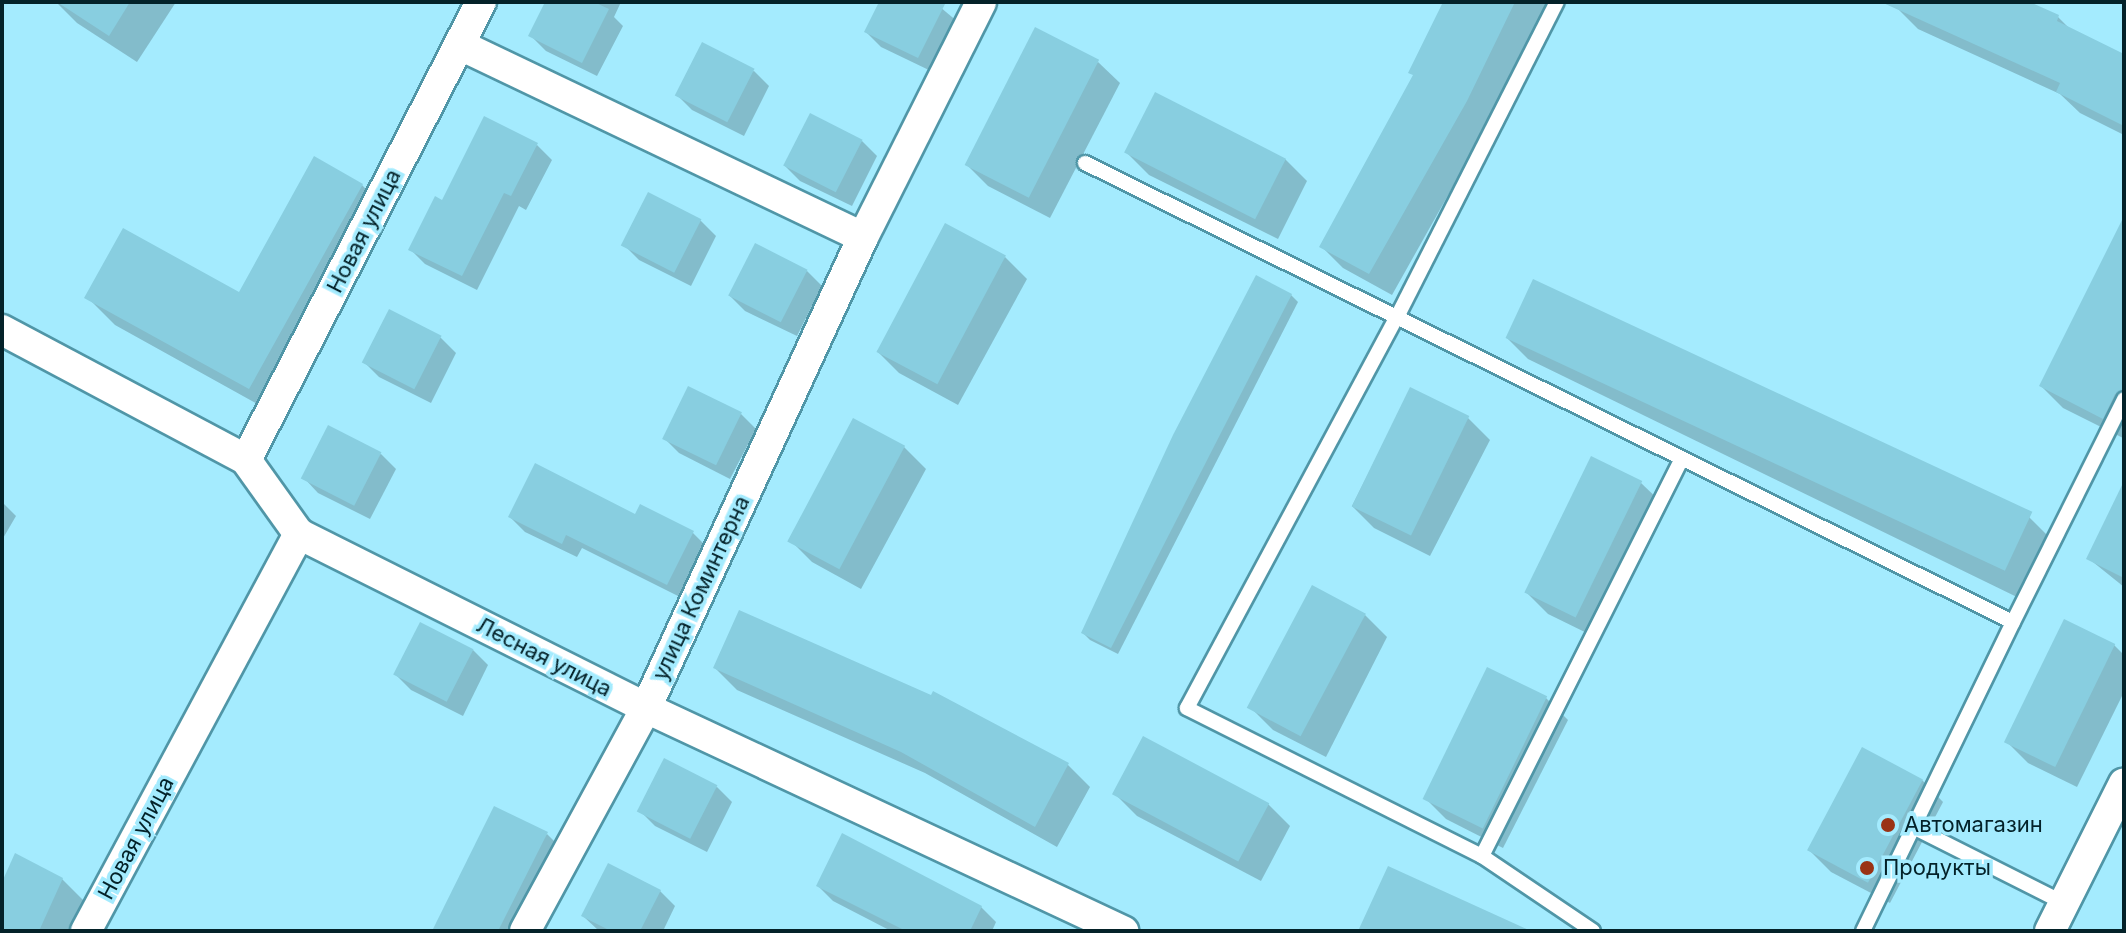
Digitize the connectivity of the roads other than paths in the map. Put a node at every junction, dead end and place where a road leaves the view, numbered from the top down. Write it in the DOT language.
graph roads {
  1 [pos="481,2"];
  2 [pos="981,2"];
  3 [pos="1557,2"];
  4 [pos="460,45"];
  5 [pos="1085,163"];
  6 [pos="863,237"];
  7 [pos="1397,317"];
  8 [pos="2,330"];
  9 [pos="2124,399"];
  10 [pos="1682,458"];
  11 [pos="246,460"];
  12 [pos="299,534"];
  13 [pos="2013,622"];
  14 [pos="646,708"];
  15 [pos="2124,783"];
  16 [pos="1913,827"];
  17 [pos="1482,856"];
  18 [pos="2064,903"];
  19 [pos="86,931"];
  20 [pos="525,931"];
  21 [pos="1123,931"];
  22 [pos="1593,931"];
  23 [pos="1863,931"];
  24 [pos="2050,931"];
  1 -- 4 [label="street, Новая улица"];
  2 -- 6 [label="street, улица Коминтерна"];
  3 -- 7 [label="lane"];
  4 -- 6 [label="street"];
  4 -- 11 [label="street, Новая улица"];
  5 -- 7 [label="lane"];
  6 -- 14 [label="street, улица Коминтерна"];
  7 -- 10 [label="lane"];
  7 -- 17 [label="lane"];
  8 -- 11 [label="street, Лесная улица"];
  9 -- 13 [label="lane"];
  10 -- 13 [label="lane"];
  10 -- 17 [label="lane"];
  11 -- 12 [label="street, Лесная улица"];
  12 -- 14 [label="street, Лесная улица"];
  12 -- 19 [label="street, Новая улица"];
  13 -- 16 [label="lane"];
  14 -- 20 [label="street, улица Коминтерна"];
  14 -- 21 [label="street, Лесная улица"];
  15 -- 18 [label="street"];
  16 -- 18 [label="lane"];
  16 -- 23 [label="lane"];
  17 -- 22 [label="lane"];
  18 -- 24 [label="street"];
}
